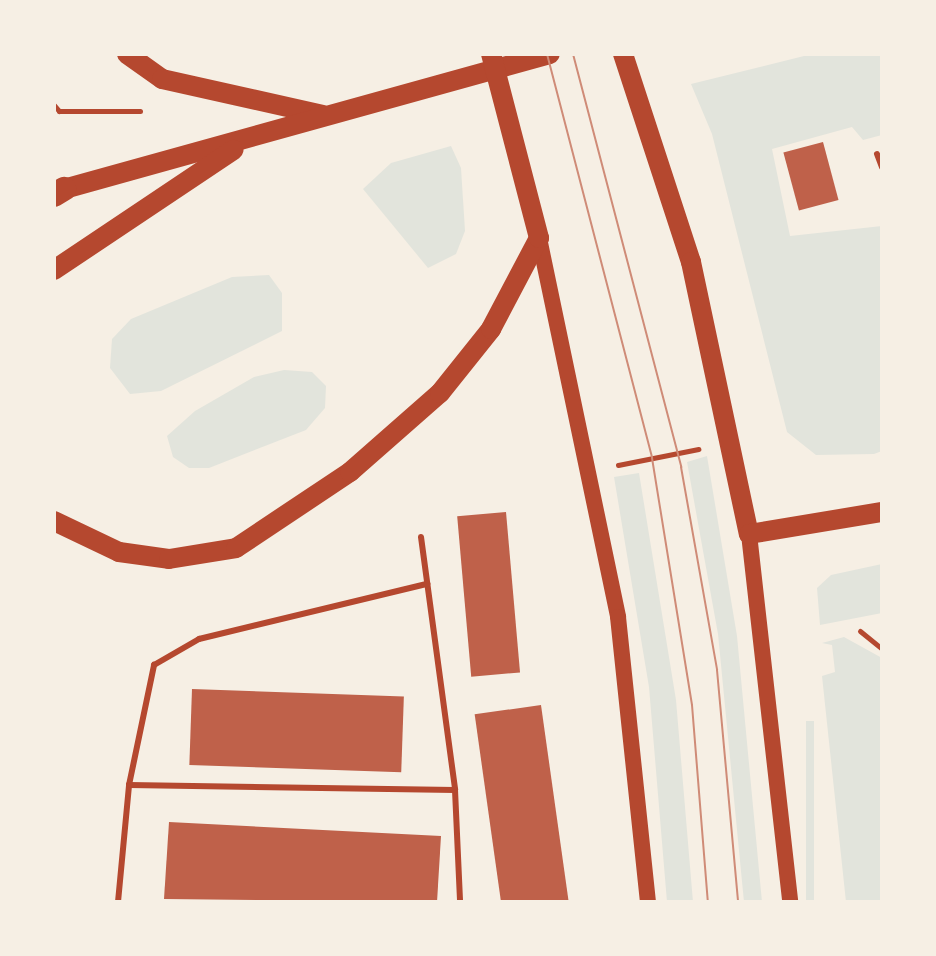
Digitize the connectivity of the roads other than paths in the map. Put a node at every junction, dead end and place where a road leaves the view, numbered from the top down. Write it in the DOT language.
graph roads {
  1 [pos="127,54"];
  2 [pos="491,54"];
  3 [pos="550,54"];
  4 [pos="623,54"];
  5 [pos="331,116"];
  6 [pos="249,140"];
  7 [pos="877,154"];
  8 [pos="882,167"];
  9 [pos="57,190"];
  10 [pos="539,238"];
  11 [pos="54,270"];
  12 [pos="882,512"];
  13 [pos="54,521"];
  14 [pos="749,534"];
  15 [pos="421,537"];
  16 [pos="427,584"];
  17 [pos="129,785"];
  18 [pos="455,790"];
  19 [pos="118,902"];
  20 [pos="460,902"];
  21 [pos="648,902"];
  22 [pos="790,902"];
  1 -- 5 [label="main road"];
  2 -- 10 [label="main road"];
  3 -- 5 [label="main road"];
  4 -- 14 [label="main road"];
  5 -- 6 [label="main road"];
  6 -- 9 [label="main road"];
  6 -- 11 [label="main road"];
  7 -- 8 [label="lane"];
  10 -- 13 [label="main road"];
  10 -- 21 [label="main road"];
  12 -- 14 [label="main road"];
  14 -- 22 [label="main road"];
  15 -- 16 [label="lane"];
  16 -- 17 [label="lane"];
  16 -- 18 [label="lane"];
  17 -- 18 [label="lane"];
  17 -- 19 [label="lane"];
  18 -- 20 [label="lane"];
}
